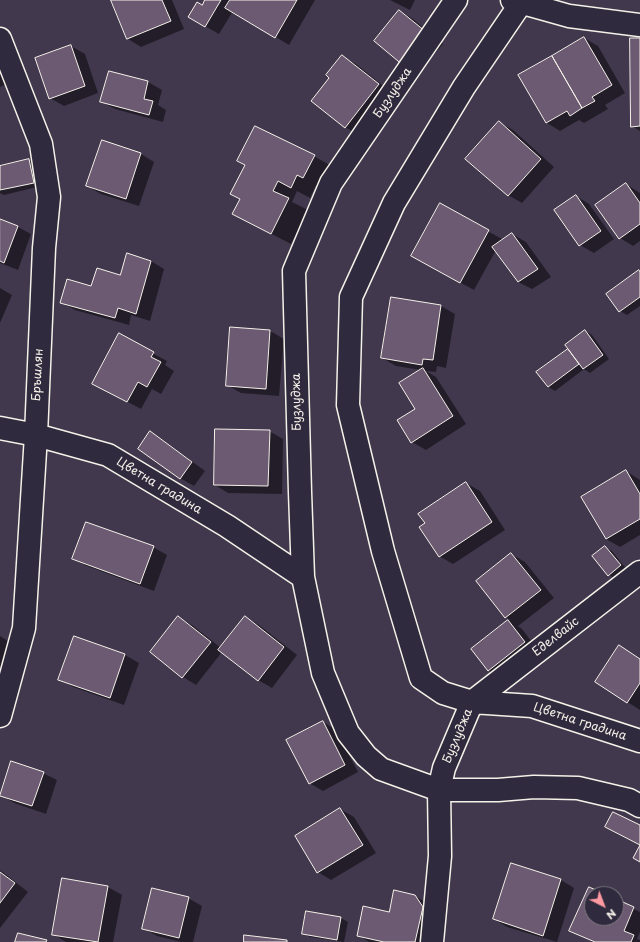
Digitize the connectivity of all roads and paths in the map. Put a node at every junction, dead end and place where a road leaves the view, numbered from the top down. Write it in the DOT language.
graph roads {
  1 [pos="456,0"];
  2 [pos="517,2"];
  3 [pos="640,26"];
  4 [pos="0,39"];
  5 [pos="0,428"];
  6 [pos="36,435"];
  7 [pos="640,572"];
  8 [pos="303,577"];
  9 [pos="472,702"];
  10 [pos="0,716"];
  11 [pos="640,741"];
  12 [pos="439,790"];
  13 [pos="640,806"];
  14 [pos="432,942"];
  1 -- 8 [label="street, Бузлуджа"];
  2 -- 3 [label="street"];
  2 -- 9 [label="street, Бузлуджа"];
  4 -- 6 [label="street, Бръшлян"];
  5 -- 6 [label="street, Цветна градина"];
  6 -- 8 [label="street, Цветна градина"];
  6 -- 10 [label="street, Бръшлян"];
  7 -- 9 [label="street, Еделвайс"];
  8 -- 12 [label="street, Бузлуджа"];
  9 -- 11 [label="street, Цветна градина"];
  9 -- 12 [label="street, Бузлуджа"];
  12 -- 13 [label="street, Бузлуджа"];
  12 -- 14 [label="street, Бузлуджа"];
}
